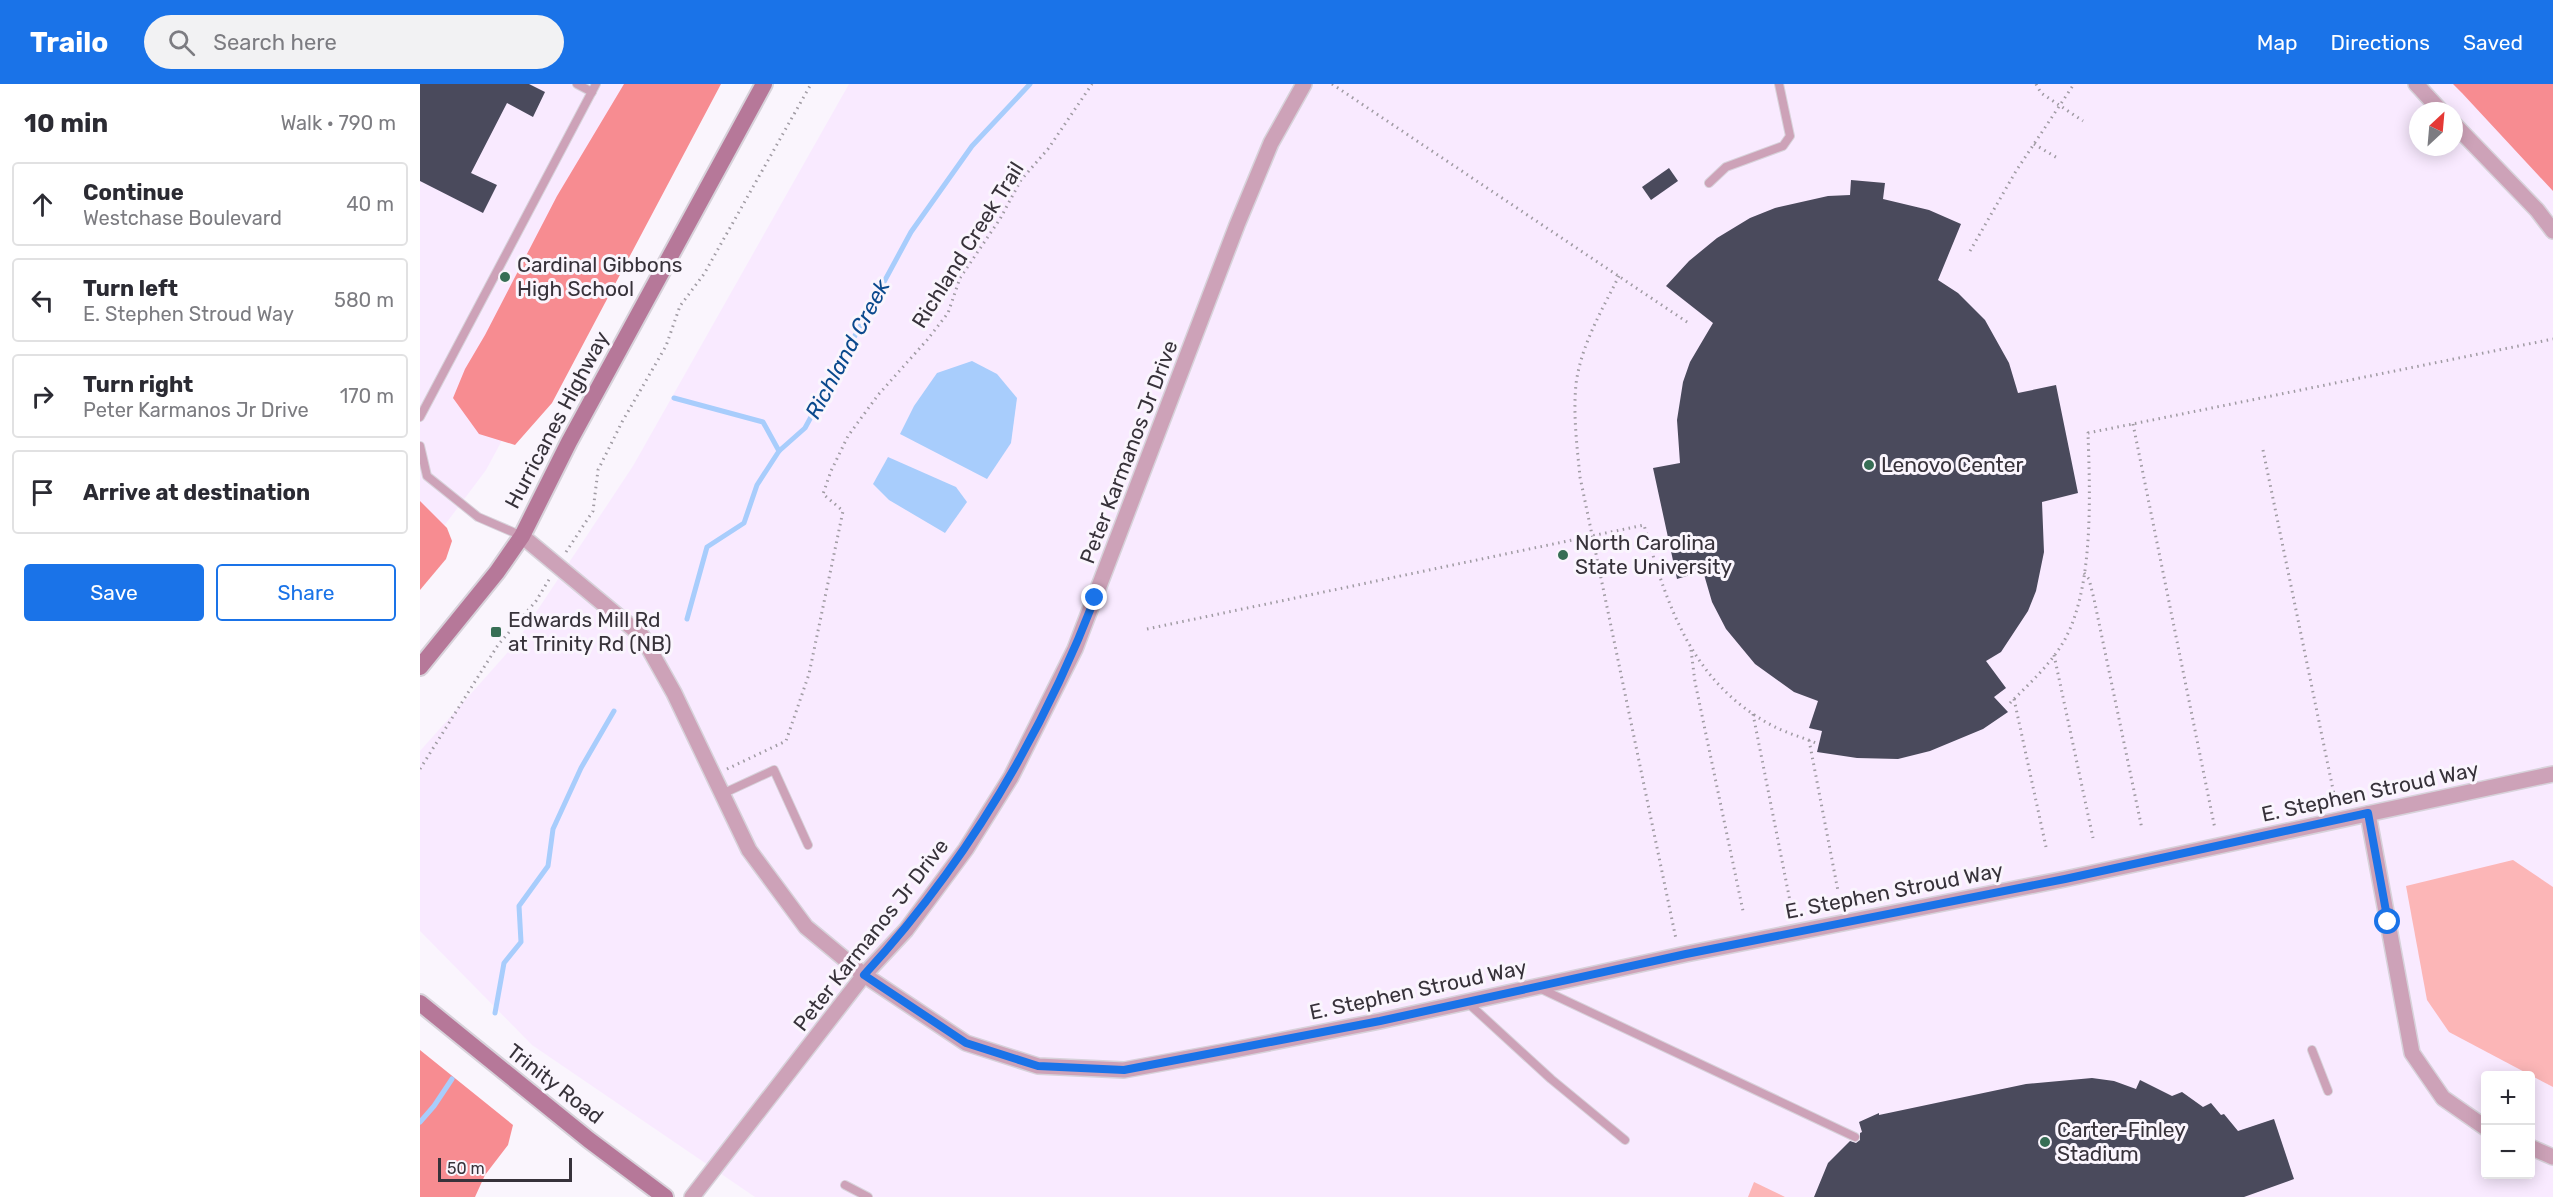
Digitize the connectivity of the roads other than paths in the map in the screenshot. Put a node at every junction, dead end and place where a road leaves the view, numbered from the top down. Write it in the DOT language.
graph roads {
  1 [pos="577,84"];
  2 [pos="764,84"];
  3 [pos="1304,84"];
  4 [pos="1779,84"];
  5 [pos="2416,84"];
  6 [pos="594,88"];
  7 [pos="2433,102"];
  8 [pos="2463,133"];
  9 [pos="1709,183"];
  10 [pos="2553,231"];
  11 [pos="420,417"];
  12 [pos="420,446"];
  13 [pos="522,536"];
  14 [pos="420,667"];
  15 [pos="2553,774"];
  16 [pos="722,794"];
  17 [pos="2368,813"];
  18 [pos="808,845"];
  19 [pos="864,975"];
  20 [pos="1537,986"];
  21 [pos="1466,1002"];
  22 [pos="420,1003"];
  23 [pos="2312,1050"];
  24 [pos="2328,1091"];
  25 [pos="2482,1125"];
  26 [pos="1855,1137"];
  27 [pos="1625,1140"];
  28 [pos="2535,1149"];
  29 [pos="2553,1157"];
  30 [pos="845,1185"];
  31 [pos="665,1197"];
  32 [pos="692,1197"];
  33 [pos="868,1197"];
  1 -- 6 [label="lane"];
  2 -- 13 [label="main road, Hurricanes Highway"];
  3 -- 19 [label="street, Peter Karmanos Jr Drive"];
  4 -- 9 [label="lane"];
  5 -- 7 [label="street"];
  6 -- 11 [label="lane"];
  8 -- 10 [label="street"];
  12 -- 13 [label="lane"];
  13 -- 14 [label="main road, Hurricanes Highway"];
  13 -- 16 [label="street, E. Stephen Stroud Way"];
  15 -- 17 [label="street, E. Stephen Stroud Way"];
  16 -- 18 [label="lane"];
  16 -- 19 [label="street, E. Stephen Stroud Way"];
  17 -- 20 [label="street, E. Stephen Stroud Way"];
  17 -- 25 [label="street"];
  19 -- 21 [label="street, E. Stephen Stroud Way"];
  19 -- 32 [label="street, Peter Karmanos Jr Drive"];
  20 -- 21 [label="street, E. Stephen Stroud Way"];
  20 -- 26 [label="lane"];
  21 -- 27 [label="lane"];
  22 -- 31 [label="main road, Trinity Road"];
  23 -- 24 [label="lane"];
  28 -- 29 [label="street"];
  30 -- 33 [label="lane"];
}
